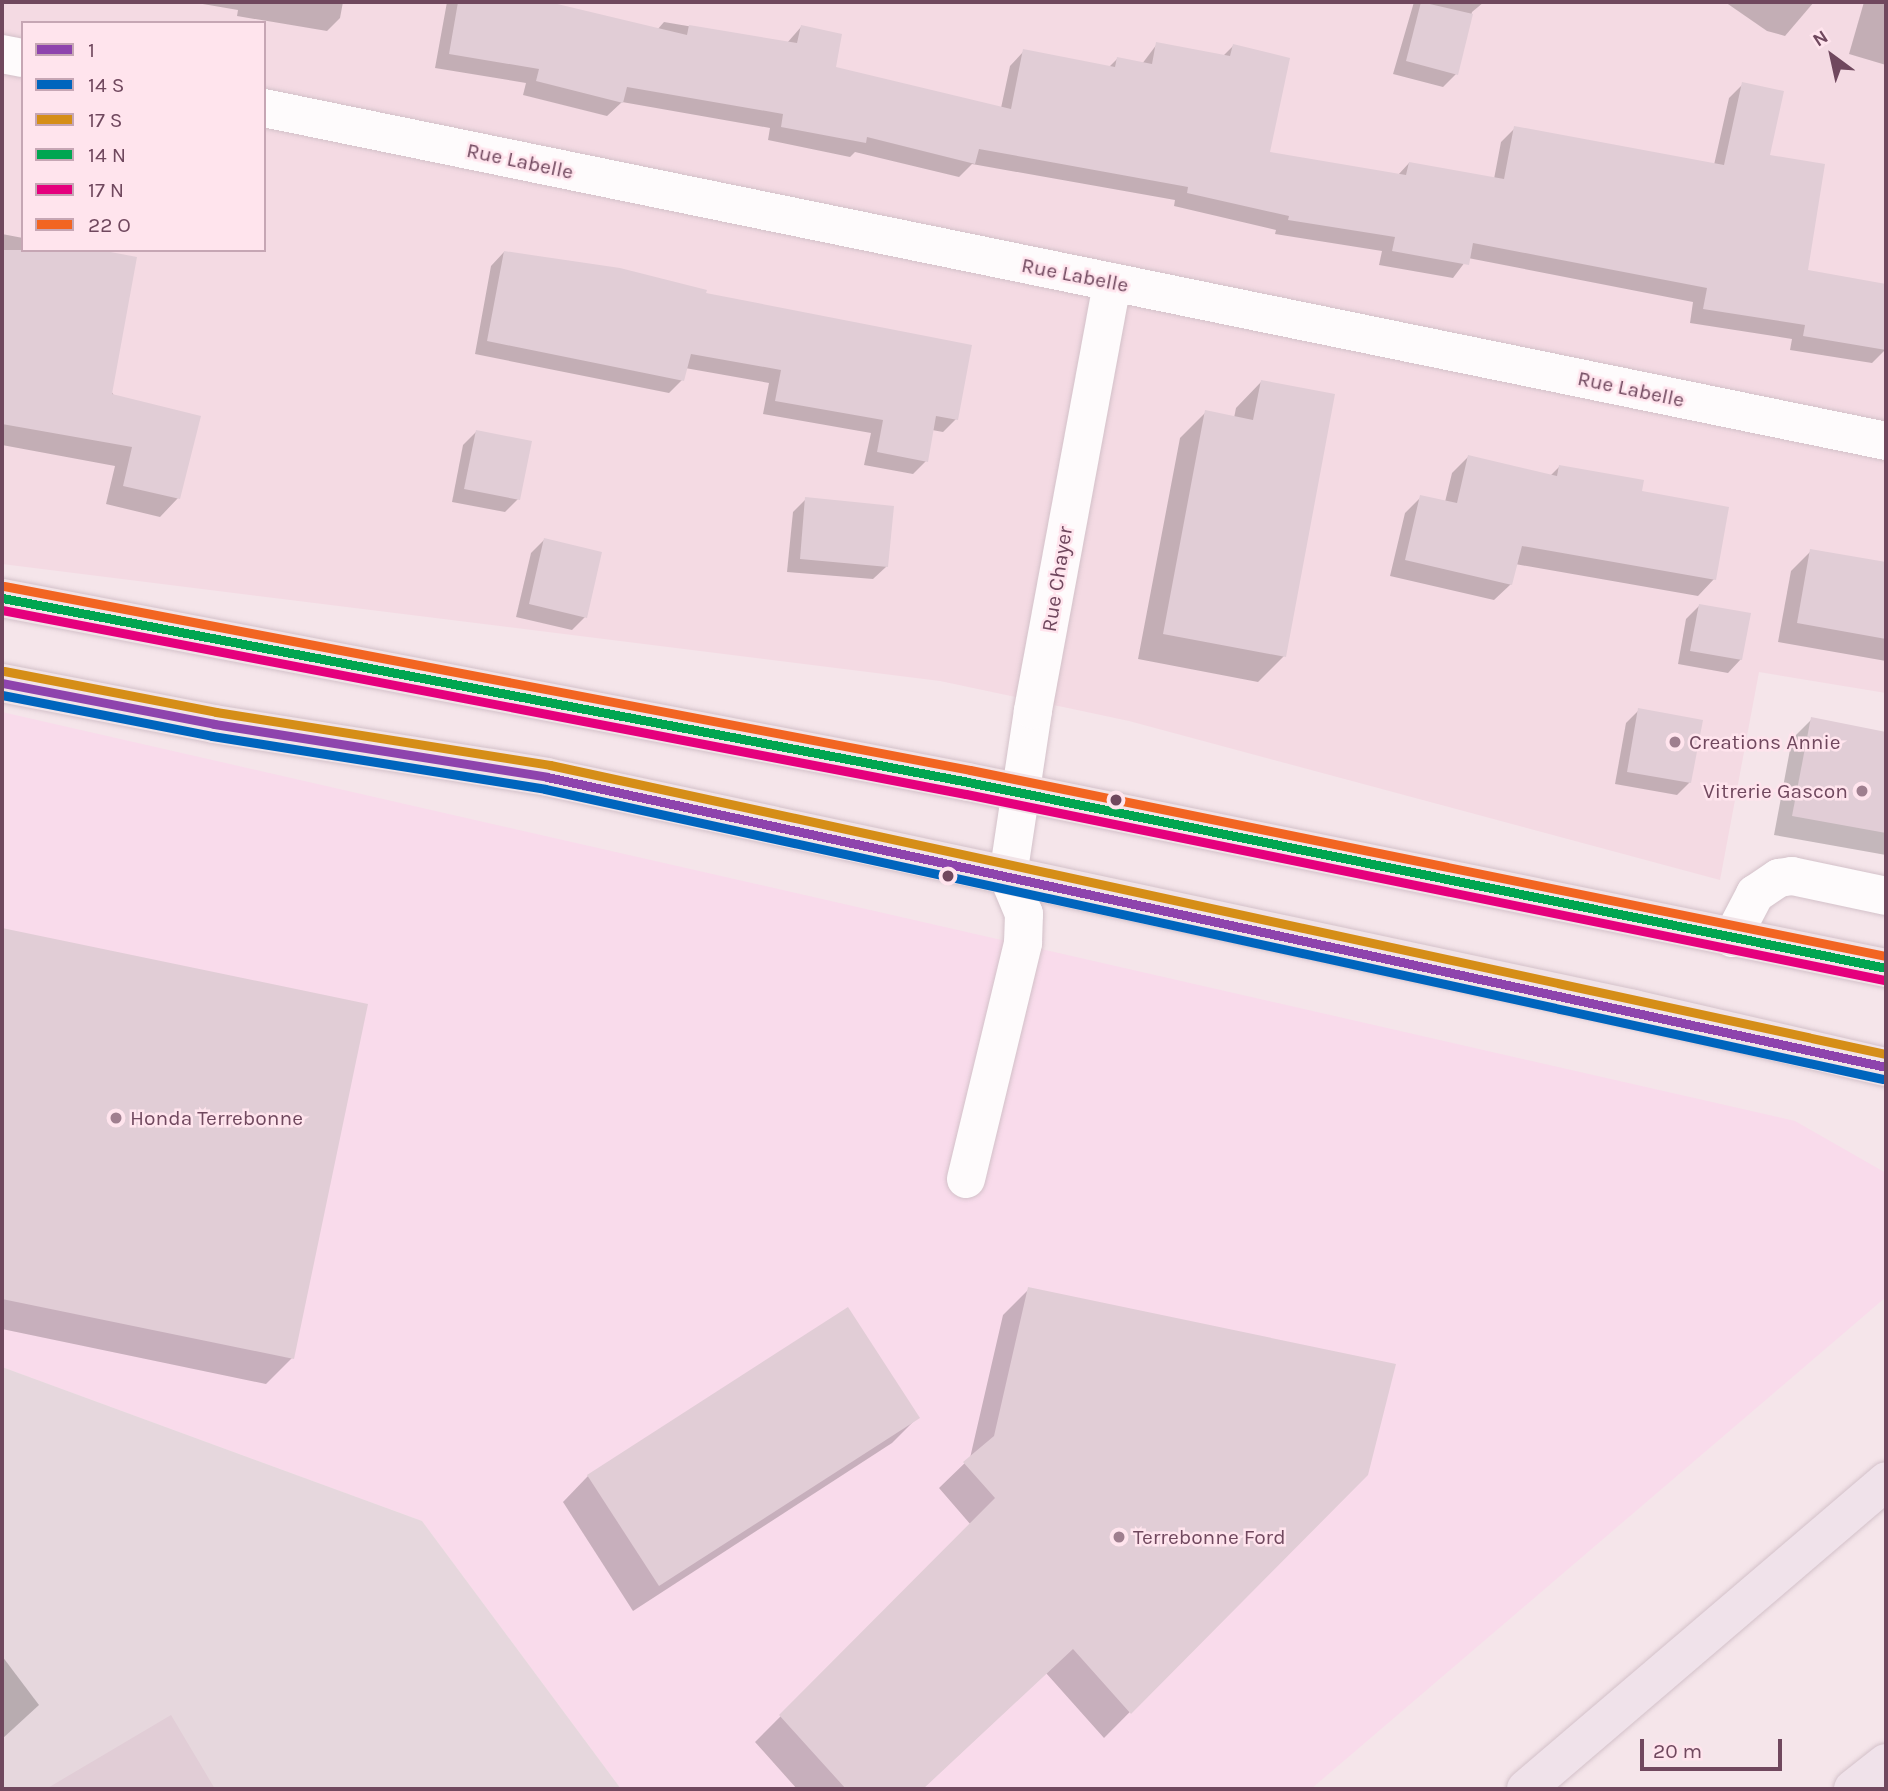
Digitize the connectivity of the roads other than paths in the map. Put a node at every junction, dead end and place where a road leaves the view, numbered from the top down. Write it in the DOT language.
graph roads {
  1 [pos="2,54"];
  2 [pos="21,58"];
  3 [pos="266,108"];
  4 [pos="1112,282"];
  5 [pos="1886,441"];
  6 [pos="2,598"];
  7 [pos="2,683"];
  8 [pos="1023,794"];
  9 [pos="1008,876"];
  10 [pos="1886,896"];
  11 [pos="1732,938"];
  12 [pos="1886,968"];
  13 [pos="1886,1067"];
  14 [pos="966,1179"];
  15 [pos="1886,1480"];
  16 [pos="1886,1763"];
  17 [pos="1527,1789"];
  18 [pos="1853,1789"];
  1 -- 2 [label="street"];
  3 -- 4 [label="street, Rue Labelle"];
  4 -- 5 [label="street, Rue Labelle"];
  4 -- 8 [label="street, Rue Chayer"];
  6 -- 8 [label="main road"];
  7 -- 9 [label="main road"];
  8 -- 9 [label="street, Rue Chayer"];
  8 -- 11 [label="main road"];
  9 -- 13 [label="main road"];
  9 -- 14 [label="street"];
  10 -- 11 [label="street"];
  11 -- 12 [label="main road"];
  15 -- 17 [label="highway"];
  16 -- 18 [label="highway"];
}
